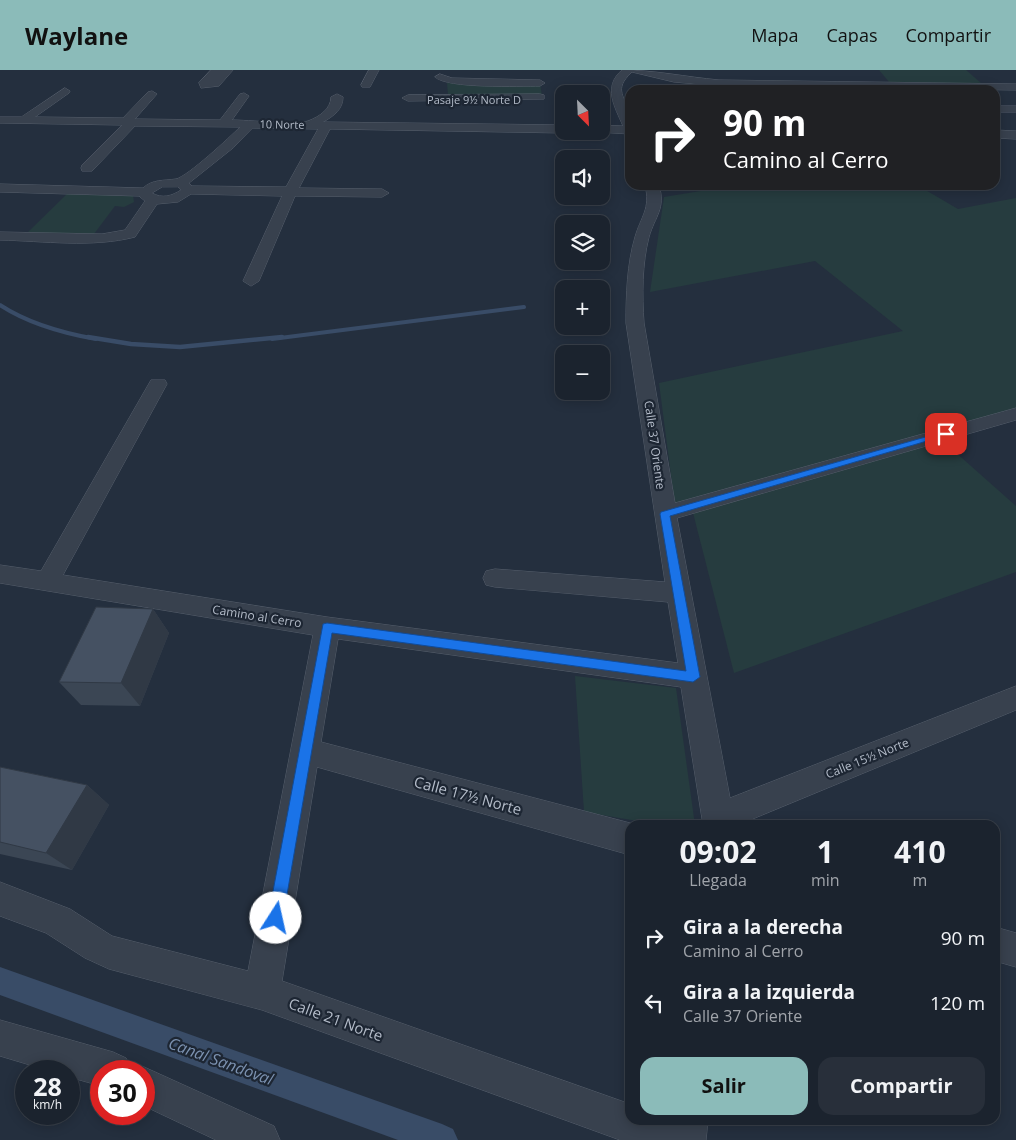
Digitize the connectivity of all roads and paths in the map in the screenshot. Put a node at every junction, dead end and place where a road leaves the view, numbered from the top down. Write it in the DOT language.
graph roads {
  1 [pos="374,70"];
  2 [pos="532,70"];
  3 [pos="628,70"];
  4 [pos="636,70"];
  5 [pos="766,70"];
  6 [pos="874,70"];
  7 [pos="980,76"];
  8 [pos="517,81"];
  9 [pos="773,84"];
  10 [pos="366,85"];
  11 [pos="887,85"];
  12 [pos="992,85"];
  13 [pos="1000,86"];
  14 [pos="1016,87"];
  15 [pos="65,91"];
  16 [pos="1000,93"];
  17 [pos="152,94"];
  18 [pos="244,96"];
  19 [pos="449,96"];
  20 [pos="337,97"];
  21 [pos="408,98"];
  22 [pos="1000,108"];
  23 [pos="1016,108"];
  24 [pos="625,116"];
  25 [pos="0,120"];
  26 [pos="24,120"];
  27 [pos="129,122"];
  28 [pos="224,123"];
  29 [pos="250,124"];
  30 [pos="311,124"];
  31 [pos="326,125"];
  32 [pos="555,129"];
  33 [pos="610,129"];
  34 [pos="625,129"];
  35 [pos="1000,134"];
  36 [pos="1016,135"];
  37 [pos="87,168"];
  38 [pos="184,186"];
  39 [pos="0,188"];
  40 [pos="290,190"];
  41 [pos="653,190"];
  42 [pos="382,193"];
  43 [pos="149,196"];
  44 [pos="0,236"];
  45 [pos="251,281"];
  46 [pos="158,384"];
  47 [pos="1012,420"];
  48 [pos="665,514"];
  49 [pos="0,574"];
  50 [pos="495,578"];
  51 [pos="47,582"];
  52 [pos="679,593"];
  53 [pos="327,627"];
  54 [pos="693,677"];
  55 [pos="1016,698"];
  56 [pos="306,751"];
  57 [pos="719,820"];
  58 [pos="724,820"];
  59 [pos="625,838"];
  60 [pos="0,899"];
  61 [pos="1000,945"];
  62 [pos="1016,950"];
  63 [pos="262,992"];
  64 [pos="0,1038"];
  65 [pos="90,1064"];
  66 [pos="155,1091"];
  67 [pos="625,1122"];
  68 [pos="633,1125"];
  69 [pos="688,1125"];
  70 [pos="260,1140"];
  71 [pos="675,1140"];
  72 [pos="686,1140"];
  1 -- 10 [label="street"];
  2 -- 8 [label="street"];
  3 -- 24 [label="street"];
  4 -- 9 [label="street"];
  5 -- 9 [label="street"];
  6 -- 11 [label="street"];
  7 -- 12 [label="street"];
  8 -- 19 [label="street"];
  8 -- 19 [label="street, Pasaje 9½ Norte D"];
  9 -- 11 [label="street"];
  13 -- 14 [label="street"];
  15 -- 26 [label="street"];
  16 -- 23 [label="street"];
  17 -- 27 [label="street"];
  18 -- 28 [label="street"];
  19 -- 21 [label="street, Pasaje 9½ Norte D"];
  20 -- 30 [label="street"];
  22 -- 23 [label="street"];
  25 -- 26 [label="street, 10 Norte"];
  26 -- 27 [label="street, 10 Norte"];
  27 -- 28 [label="street, 10 Norte"];
  27 -- 37 [label="street"];
  28 -- 29 [label="street, 10 Norte"];
  29 -- 30 [label="street, 10 Norte"];
  29 -- 38 [label="street"];
  30 -- 31 [label="street, 10 Norte"];
  31 -- 32 [label="street, 10 Norte"];
  31 -- 40 [label="street"];
  33 -- 34 [label="street"];
  35 -- 36 [label="street"];
  38 -- 40 [label="street"];
  38 -- 43 [label="street"];
  39 -- 43 [label="street"];
  40 -- 42 [label="street"];
  40 -- 45 [label="street"];
  41 -- 48 [label="street, Calle 37 Oriente"];
  43 -- 44 [label="street"];
  46 -- 51 [label="street"];
  47 -- 48 [label="street"];
  48 -- 52 [label="street, Calle 37 Oriente"];
  49 -- 51 [label="street, Camino al Cerro"];
  50 -- 52 [label="street"];
  51 -- 53 [label="street, Camino al Cerro"];
  52 -- 54 [label="street, Calle 37 Oriente"];
  53 -- 54 [label="street, Camino al Cerro"];
  53 -- 56 [label="street"];
  54 -- 57 [label="street, Calle 37 Oriente"];
  55 -- 58 [label="street, Calle 15½ Norte"];
  56 -- 59 [label="street, Calle 17½ Norte"];
  56 -- 63 [label="street"];
  60 -- 63 [label="street, Calle 21 Norte"];
  61 -- 62 [label="street"];
  63 -- 67 [label="street, Calle 21 Norte"];
  64 -- 65 [label="street"];
  66 -- 70 [label="street"];
  68 -- 71 [label="street, Calle 21 Norte"];
  69 -- 72 [label="street"];
}
